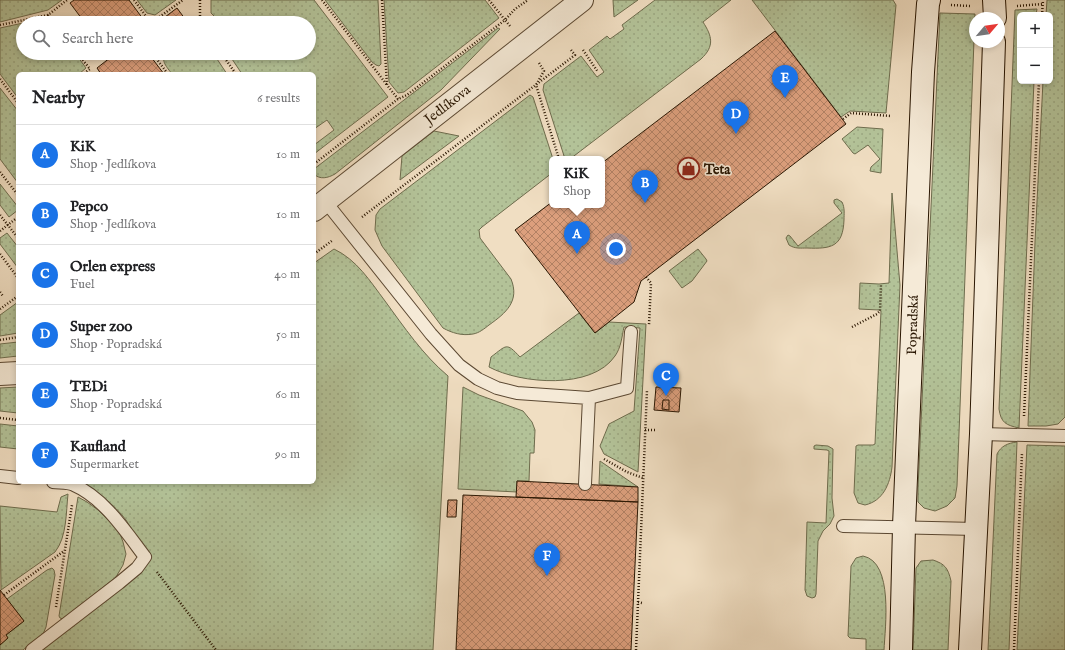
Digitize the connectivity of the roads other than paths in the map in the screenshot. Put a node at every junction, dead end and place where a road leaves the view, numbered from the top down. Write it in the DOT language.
graph roads {
  1 [pos="582,0"];
  2 [pos="929,0"];
  3 [pos="994,0"];
  4 [pos="995,12"];
  5 [pos="994,48"];
  6 [pos="320,206"];
  7 [pos="631,332"];
  8 [pos="16,372"];
  9 [pos="0,374"];
  10 [pos="589,398"];
  11 [pos="981,434"];
  12 [pos="1065,436"];
  13 [pos="0,476"];
  14 [pos="16,478"];
  15 [pos="67,484"];
  16 [pos="585,484"];
  17 [pos="843,526"];
  18 [pos="904,526"];
  19 [pos="976,529"];
  20 [pos="32,650"];
  21 [pos="901,650"];
  22 [pos="970,650"];
  1 -- 6 [label="street, Jedlíkova"];
  2 -- 18 [label="street, Popradská"];
  3 -- 4 [label="street"];
  5 -- 11 [label="street"];
  6 -- 10 [label="lane"];
  7 -- 10 [label="lane"];
  8 -- 9 [label="street"];
  10 -- 16 [label="lane"];
  11 -- 12 [label="lane"];
  11 -- 19 [label="street"];
  13 -- 14 [label="lane"];
  15 -- 20 [label="lane"];
  17 -- 18 [label="lane"];
  18 -- 19 [label="lane"];
  18 -- 21 [label="street, Popradská"];
  19 -- 22 [label="street"];
}
